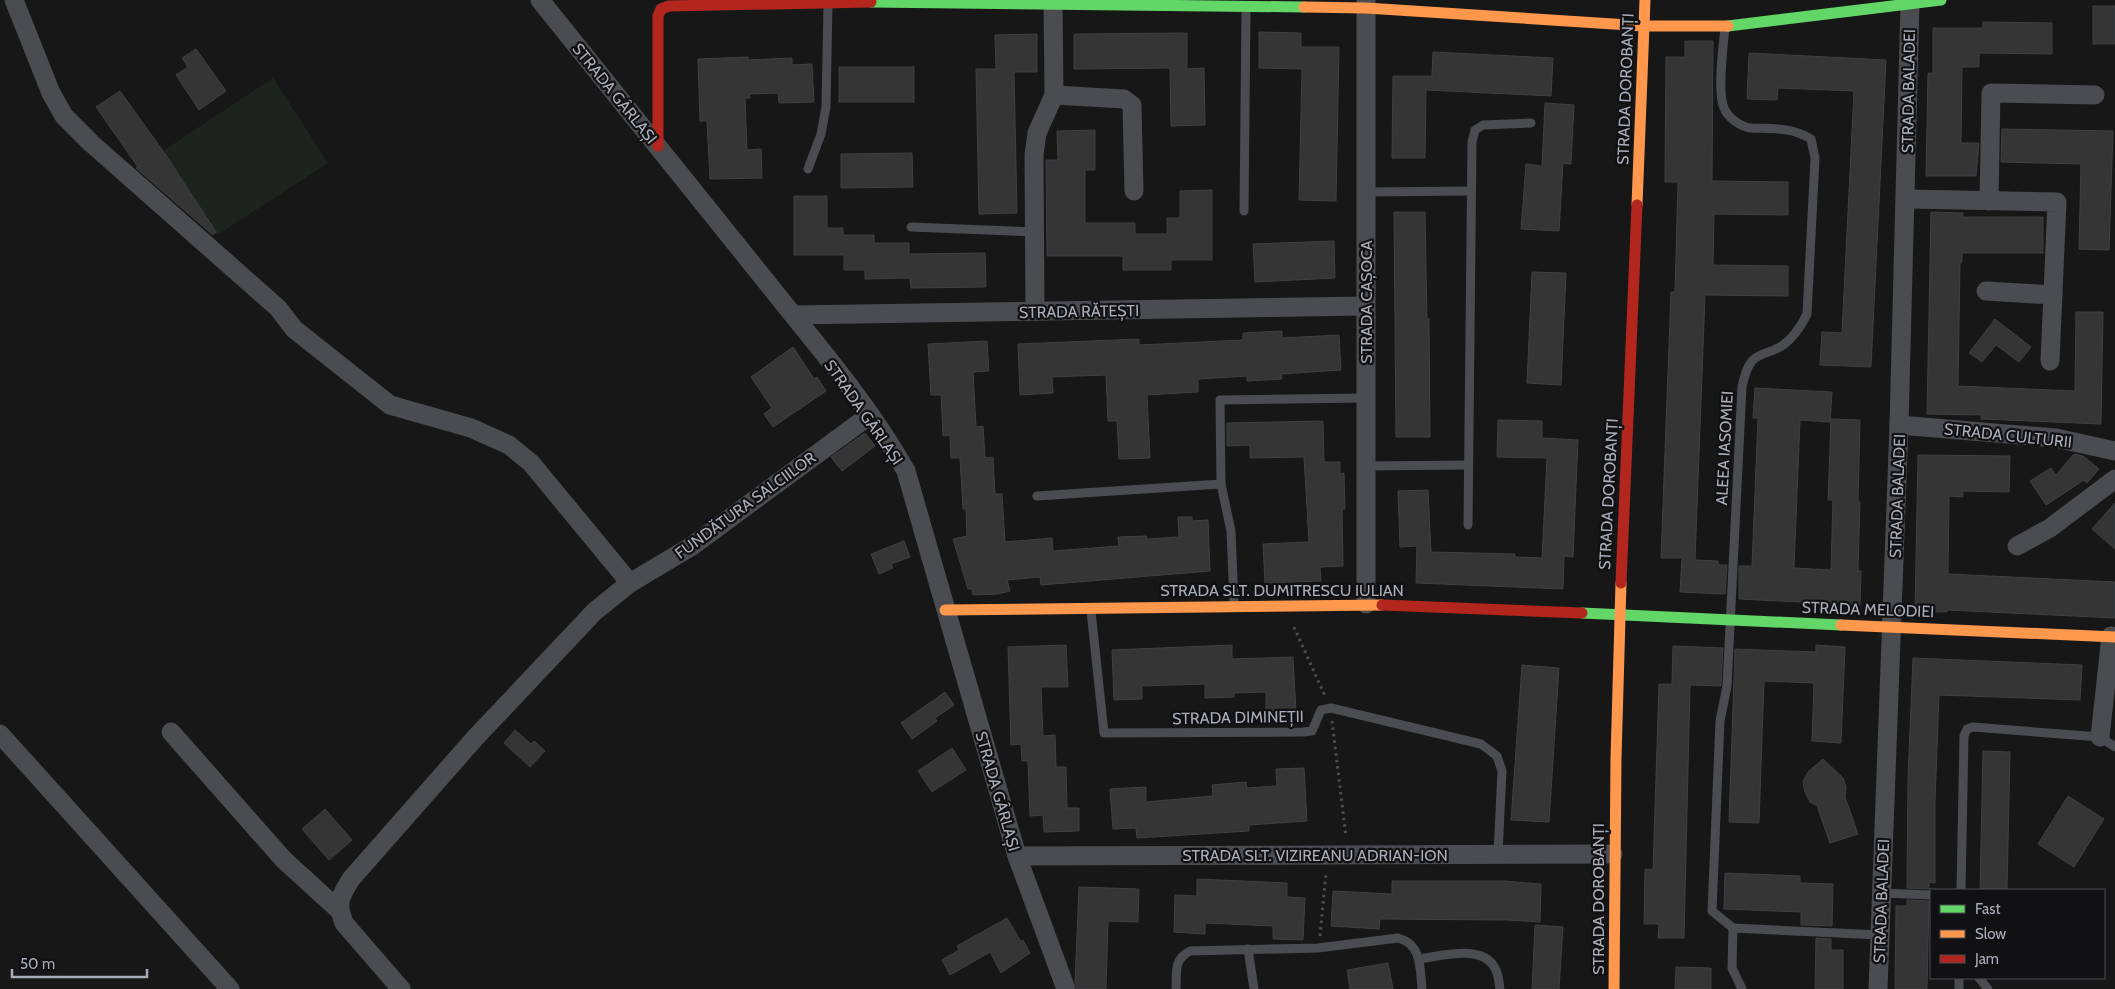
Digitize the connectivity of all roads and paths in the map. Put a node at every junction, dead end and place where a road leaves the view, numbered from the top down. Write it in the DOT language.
graph roads {
  1 [pos="14,0"];
  2 [pos="540,0"];
  3 [pos="1645,0"];
  4 [pos="1941,0"];
  5 [pos="890,1"];
  6 [pos="828,2"];
  7 [pos="1053,3"];
  8 [pos="1246,3"];
  9 [pos="662,4"];
  10 [pos="1366,4"];
  11 [pos="1910,4"];
  12 [pos="1644,26"];
  13 [pos="1725,26"];
  14 [pos="1054,94"];
  15 [pos="2095,95"];
  16 [pos="1531,123"];
  17 [pos="658,146"];
  18 [pos="808,169"];
  19 [pos="1134,191"];
  20 [pos="1471,191"];
  21 [pos="1366,192"];
  22 [pos="1906,199"];
  23 [pos="1989,201"];
  24 [pos="1244,211"];
  25 [pos="911,227"];
  26 [pos="1035,232"];
  27 [pos="1986,291"];
  28 [pos="2053,294"];
  29 [pos="1366,306"];
  30 [pos="1035,311"];
  31 [pos="793,315"];
  32 [pos="2050,361"];
  33 [pos="1366,398"];
  34 [pos="870,415"];
  35 [pos="1899,425"];
  36 [pos="2115,450"];
  37 [pos="1468,465"];
  38 [pos="1366,466"];
  39 [pos="2115,479"];
  40 [pos="1222,484"];
  41 [pos="1037,496"];
  42 [pos="1468,525"];
  43 [pos="2017,546"];
  44 [pos="630,583"];
  45 [pos="1366,604"];
  46 [pos="1234,606"];
  47 [pos="1091,608"];
  48 [pos="945,610"];
  49 [pos="1619,616"];
  50 [pos="1730,620"];
  51 [pos="1892,626"];
  52 [pos="2113,636"];
  53 [pos="171,732"];
  54 [pos="0,734"];
  55 [pos="2108,742"];
  56 [pos="1498,854"];
  57 [pos="1613,854"];
  58 [pos="1328,855"];
  59 [pos="1017,856"];
  60 [pos="1960,889"];
  61 [pos="1882,893"];
  62 [pos="1930,895"];
  63 [pos="340,911"];
  64 [pos="1733,928"];
  65 [pos="1880,935"];
  66 [pos="1318,948"];
  67 [pos="1248,949"];
  68 [pos="1419,959"];
  69 [pos="1980,979"];
  70 [pos="230,989"];
  71 [pos="401,989"];
  72 [pos="1066,989"];
  73 [pos="1176,989"];
  74 [pos="1254,989"];
  75 [pos="1422,989"];
  76 [pos="1500,989"];
  77 [pos="1614,989"];
  78 [pos="1742,989"];
  79 [pos="1878,989"];
  80 [pos="1988,989"];
  1 -- 44 [label="street"];
  2 -- 17 [label="street, STRADA GÂRLAȘI"];
  3 -- 12 [label="street, STRADA DOROBANȚI"];
  4 -- 11 [label="street"];
  5 -- 6 [label="street"];
  5 -- 7 [label="street"];
  6 -- 9 [label="street"];
  6 -- 18 [label="lane"];
  7 -- 8 [label="street"];
  7 -- 14 [label="street"];
  8 -- 10 [label="street"];
  8 -- 24 [label="lane"];
  9 -- 17 [label="street"];
  10 -- 12 [label="street"];
  10 -- 21 [label="street, STRADA CAȘOCA"];
  11 -- 13 [label="street"];
  11 -- 22 [label="street, STRADA BALADEI"];
  12 -- 13 [label="street"];
  12 -- 49 [label="street, STRADA DOROBANȚI"];
  13 -- 50 [label="lane, ALEEA IASOMIEI"];
  14 -- 19 [label="street"];
  14 -- 26 [label="street"];
  15 -- 23 [label="street"];
  16 -- 20 [label="lane"];
  17 -- 31 [label="street, STRADA GÂRLAȘI"];
  20 -- 21 [label="lane"];
  20 -- 37 [label="lane"];
  21 -- 29 [label="street, STRADA CAȘOCA"];
  22 -- 23 [label="street"];
  22 -- 35 [label="street, STRADA BALADEI"];
  23 -- 28 [label="street"];
  25 -- 26 [label="lane"];
  26 -- 30 [label="street"];
  27 -- 28 [label="street"];
  28 -- 32 [label="street"];
  29 -- 30 [label="street, STRADA RĂTEȘTI"];
  29 -- 33 [label="street, STRADA CAȘOCA"];
  30 -- 31 [label="street, STRADA RĂTEȘTI"];
  31 -- 34 [label="street, STRADA GÂRLAȘI"];
  33 -- 38 [label="street, STRADA CAȘOCA"];
  33 -- 40 [label="lane"];
  34 -- 44 [label="street, FUNDĂTURA SALCIILOR"];
  34 -- 48 [label="street, STRADA GÂRLAȘI"];
  35 -- 36 [label="street, STRADA CULTURII"];
  35 -- 51 [label="street, STRADA BALADEI"];
  37 -- 38 [label="lane"];
  37 -- 42 [label="lane"];
  38 -- 45 [label="street, STRADA CAȘOCA"];
  39 -- 43 [label="street"];
  40 -- 41 [label="lane"];
  40 -- 46 [label="lane"];
  44 -- 63 [label="street, FUNDĂTURA SALCIILOR"];
  45 -- 46 [label="street, STRADA SLT. DUMITRESCU IULIAN"];
  45 -- 49 [label="street, STRADA SLT. DUMITRESCU IULIAN"];
  46 -- 47 [label="street, STRADA SLT. DUMITRESCU IULIAN"];
  47 -- 48 [label="street, STRADA SLT. DUMITRESCU IULIAN"];
  47 -- 56 [label="lane, STRADA DIMINEȚII"];
  48 -- 59 [label="street, STRADA GÂRLAȘI"];
  49 -- 50 [label="street, STRADA MELODIEI"];
  49 -- 57 [label="street, STRADA DOROBANȚI"];
  50 -- 51 [label="street, STRADA MELODIEI"];
  50 -- 64 [label="lane, ALEEA IASOMIEI"];
  51 -- 52 [label="street, STRADA MELODIEI"];
  51 -- 61 [label="street, STRADA BALADEI"];
  52 -- 55 [label="street"];
  53 -- 63 [label="street"];
  54 -- 70 [label="street"];
  55 -- 60 [label="lane"];
  56 -- 57 [label="street, STRADA SLT. VIZIREANU ADRIAN-ION"];
  56 -- 58 [label="street, STRADA SLT. VIZIREANU ADRIAN-ION"];
  57 -- 77 [label="street, STRADA DOROBANȚI"];
  58 -- 59 [label="street, STRADA SLT. VIZIREANU ADRIAN-ION"];
  58 -- 66 [label="path"];
  59 -- 72 [label="street, STRADA GÂRLAȘI"];
  61 -- 62 [label="lane"];
  61 -- 65 [label="street, STRADA BALADEI"];
  63 -- 71 [label="street"];
  64 -- 65 [label="lane"];
  64 -- 78 [label="lane"];
  65 -- 79 [label="street, STRADA BALADEI"];
  66 -- 67 [label="lane"];
  66 -- 68 [label="lane"];
  67 -- 73 [label="lane"];
  67 -- 74 [label="lane"];
  68 -- 75 [label="lane"];
  68 -- 76 [label="lane"];
  69 -- 80 [label="lane"];
}
